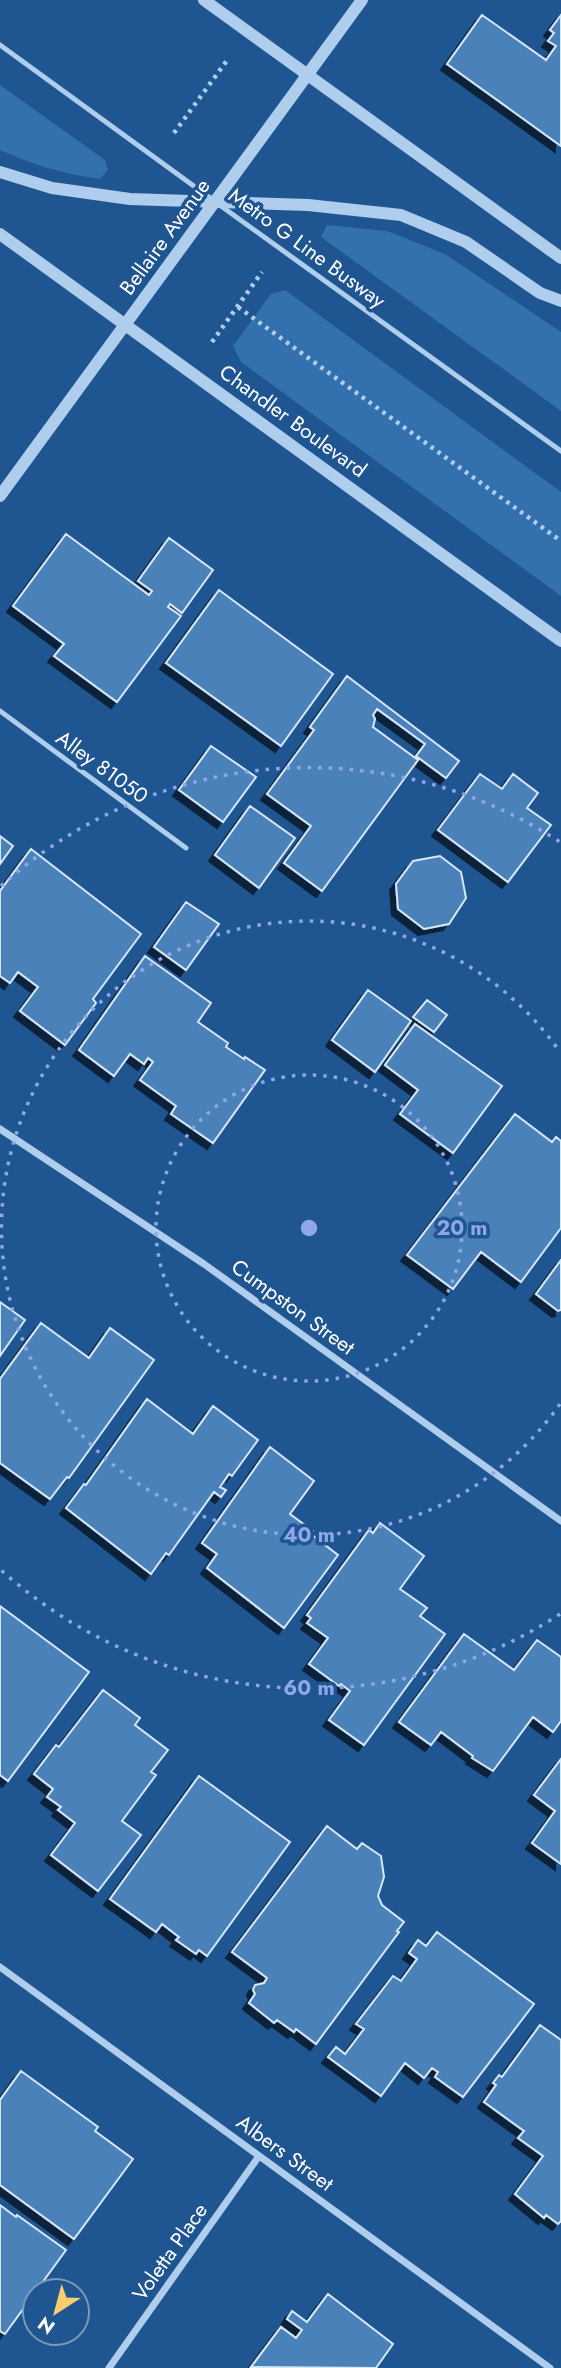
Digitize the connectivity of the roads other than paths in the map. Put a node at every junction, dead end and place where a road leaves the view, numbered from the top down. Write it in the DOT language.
graph roads {
  1 [pos="204,0"];
  2 [pos="362,0"];
  3 [pos="0,46"];
  4 [pos="306,74"];
  5 [pos="0,172"];
  6 [pos="214,201"];
  7 [pos="0,234"];
  8 [pos="561,258"];
  9 [pos="561,301"];
  10 [pos="126,325"];
  11 [pos="561,451"];
  12 [pos="0,496"];
  13 [pos="561,641"];
  14 [pos="0,711"];
  15 [pos="186,848"];
  16 [pos="0,1129"];
  17 [pos="561,1521"];
  18 [pos="0,1967"];
  19 [pos="259,2156"];
  20 [pos="109,2368"];
  21 [pos="550,2368"];
  1 -- 4 [label="street"];
  2 -- 4 [label="street, Bellaire Avenue"];
  3 -- 6 [label="lane, Metro G Line Busway"];
  4 -- 6 [label="street, Bellaire Avenue"];
  4 -- 8 [label="street"];
  5 -- 6 [label="street"];
  6 -- 9 [label="street"];
  6 -- 10 [label="street, Bellaire Avenue"];
  6 -- 11 [label="lane, Metro G Line Busway"];
  7 -- 10 [label="street, Chandler Boulevard"];
  10 -- 12 [label="street, Bellaire Avenue"];
  10 -- 13 [label="street, Chandler Boulevard"];
  14 -- 15 [label="lane, Alley 81050"];
  16 -- 17 [label="street, Cumpston Street"];
  18 -- 19 [label="street, Albers Street"];
  19 -- 20 [label="street, Voletta Place"];
  19 -- 21 [label="street, Albers Street"];
}
